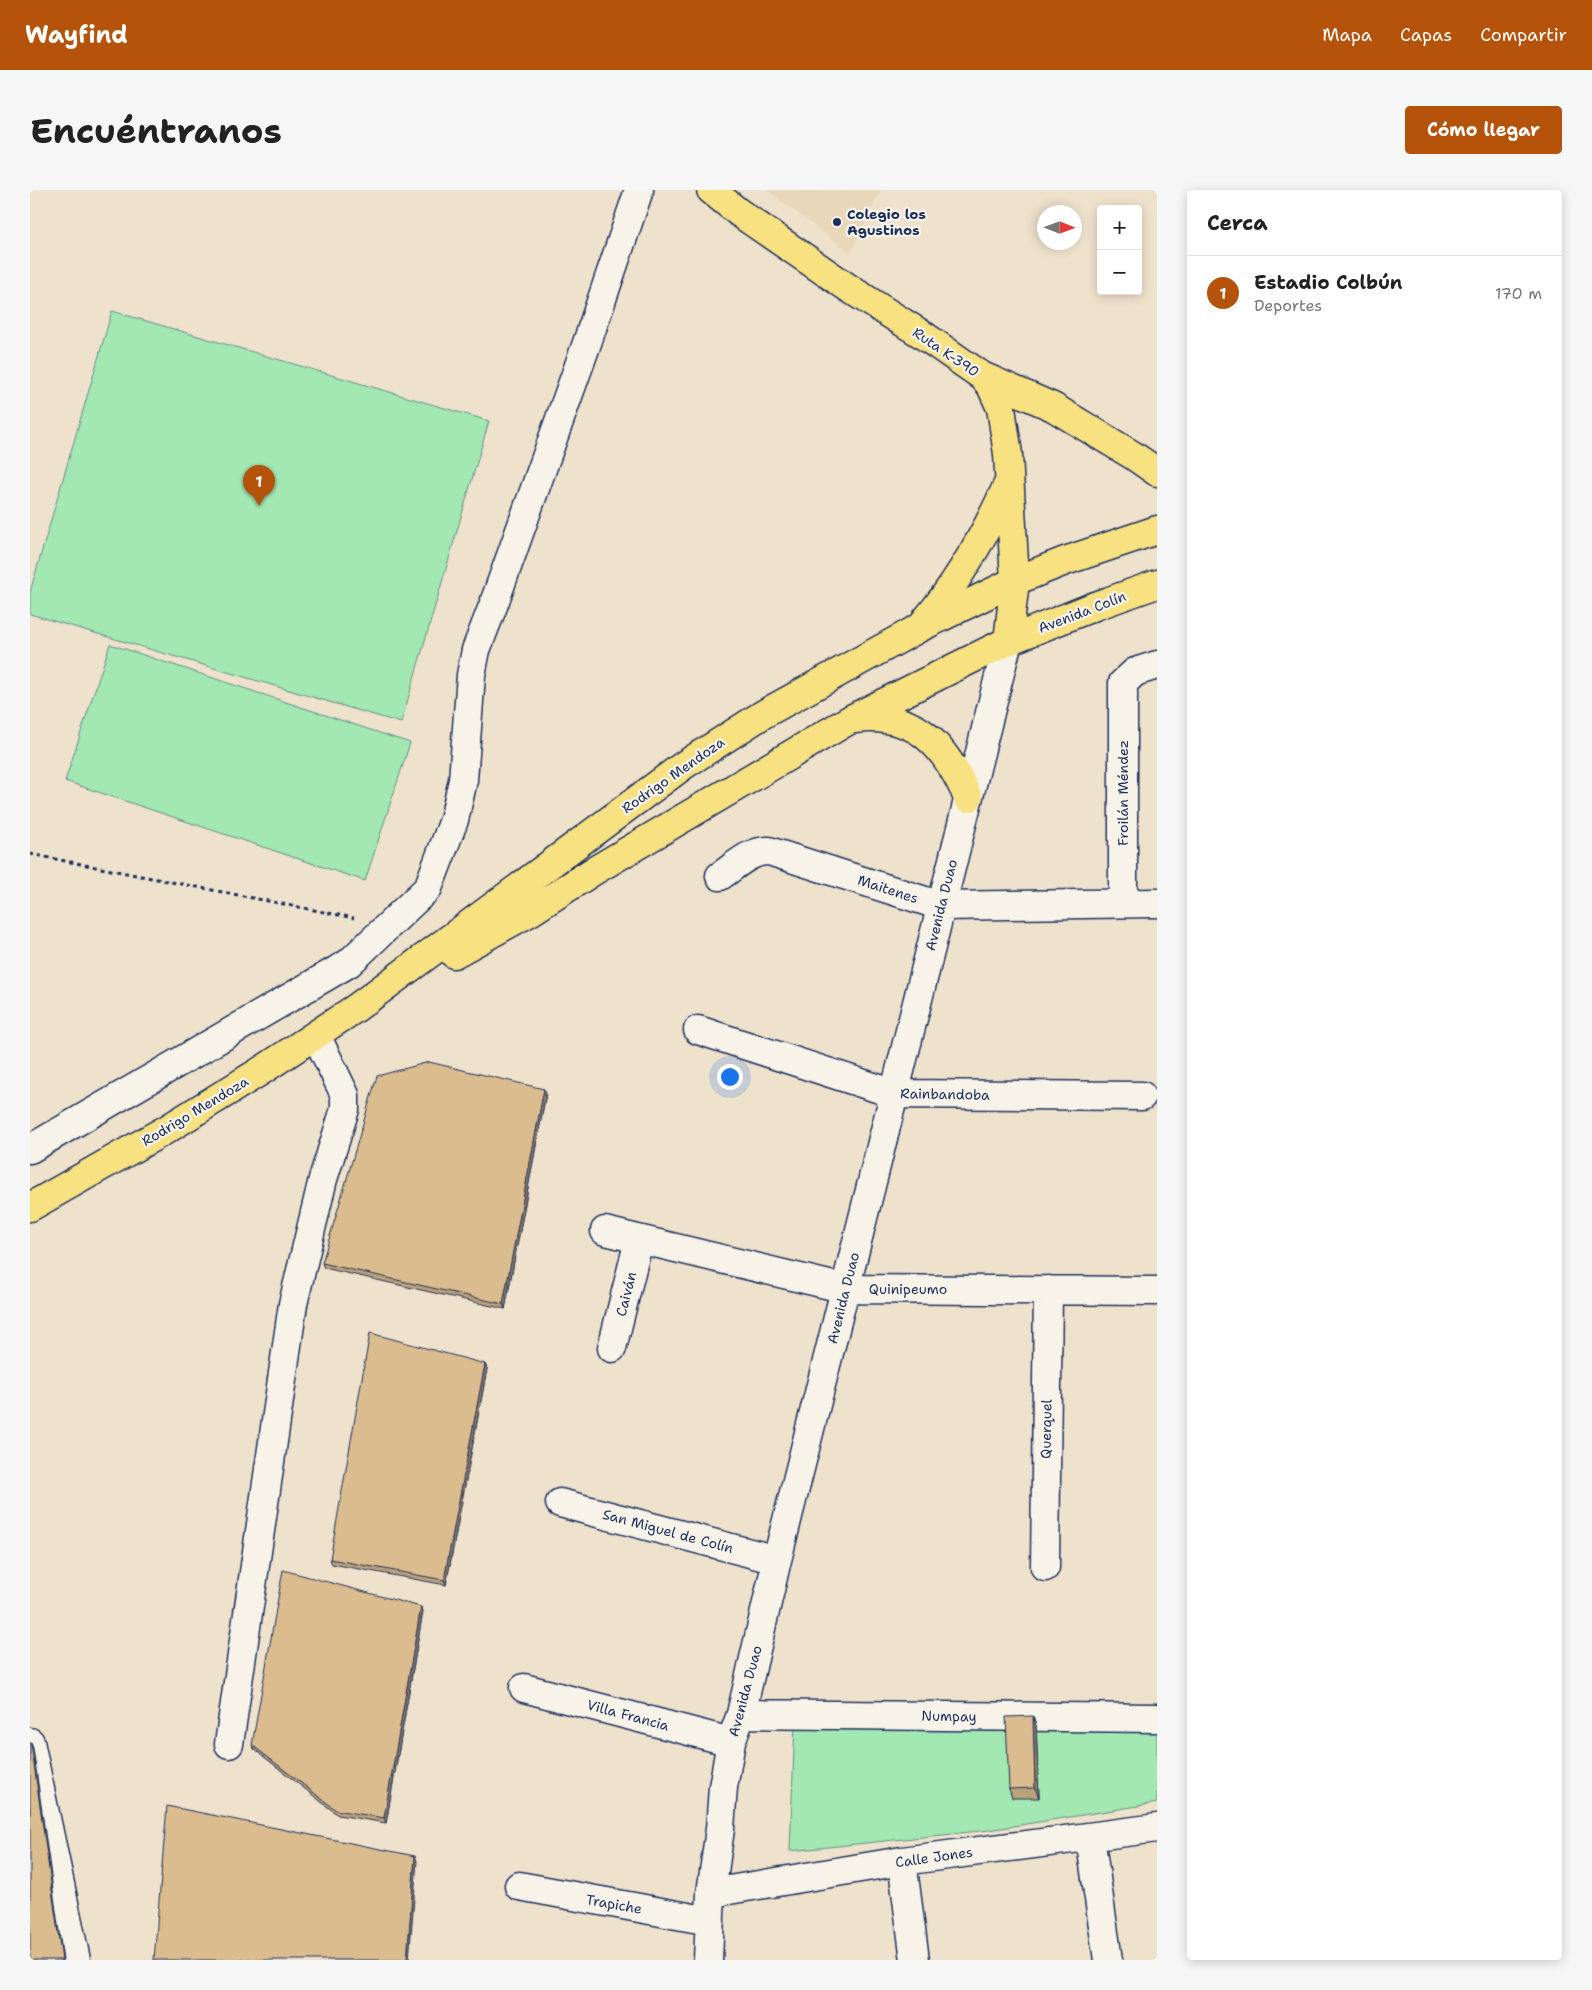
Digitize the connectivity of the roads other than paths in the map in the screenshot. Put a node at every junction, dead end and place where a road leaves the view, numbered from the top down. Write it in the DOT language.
graph roads {
  1 [pos="638,190"];
  2 [pos="711,190"];
  3 [pos="982,376"];
  4 [pos="1157,472"];
  5 [pos="1010,480"];
  6 [pos="1157,530"];
  7 [pos="1015,581"];
  8 [pos="1157,584"];
  9 [pos="919,628"];
  10 [pos="1008,641"];
  11 [pos="1157,665"];
  12 [pos="851,719"];
  13 [pos="968,798"];
  14 [pos="720,876"];
  15 [pos="1123,902"];
  16 [pos="1157,903"];
  17 [pos="941,906"];
  18 [pos="356,1008"];
  19 [pos="698,1030"];
  20 [pos="316,1034"];
  21 [pos="895,1094"];
  22 [pos="1142,1096"];
  23 [pos="30,1149"];
  24 [pos="30,1207"];
  25 [pos="605,1232"];
  26 [pos="639,1240"];
  27 [pos="846,1289"];
  28 [pos="1048,1290"];
  29 [pos="1157,1290"];
  30 [pos="612,1348"];
  31 [pos="560,1502"];
  32 [pos="777,1560"];
  33 [pos="1045,1567"];
  34 [pos="524,1688"];
  35 [pos="741,1714"];
  36 [pos="1157,1718"];
  37 [pos="30,1742"];
  38 [pos="731,1742"];
  39 [pos="229,1744"];
  40 [pos="1157,1828"];
  41 [pos="1090,1837"];
  42 [pos="902,1861"];
  43 [pos="519,1886"];
  44 [pos="711,1892"];
  45 [pos="710,1921"];
  46 [pos="76,1960"];
  47 [pos="708,1960"];
  48 [pos="915,1960"];
  49 [pos="1108,1960"];
  1 -- 23 [label="street"];
  2 -- 3 [label="main road, Ruta K-390"];
  3 -- 4 [label="main road"];
  3 -- 5 [label="main road, Ruta K-390"];
  5 -- 7 [label="main road, Ruta K-390"];
  5 -- 9 [label="main road"];
  6 -- 7 [label="main road"];
  7 -- 9 [label="main road, Rodrigo Mendoza"];
  7 -- 10 [label="main road, Ruta K-390"];
  8 -- 10 [label="main road, Avenida Colín"];
  9 -- 18 [label="main road, Rodrigo Mendoza"];
  10 -- 12 [label="main road, Rodrigo Mendoza"];
  10 -- 13 [label="street, Avenida Duao"];
  11 -- 15 [label="street, Froilán Méndez"];
  12 -- 13 [label="main road"];
  12 -- 18 [label="main road, Rodrigo Mendoza"];
  13 -- 17 [label="street, Avenida Duao"];
  14 -- 17 [label="street, Maitenes"];
  15 -- 16 [label="street, Maitenes"];
  15 -- 17 [label="street, Maitenes"];
  17 -- 21 [label="street, Avenida Duao"];
  18 -- 20 [label="main road, Rodrigo Mendoza"];
  19 -- 21 [label="street, Rainbandoba"];
  20 -- 24 [label="main road, Rodrigo Mendoza"];
  20 -- 39 [label="street"];
  21 -- 22 [label="street, Rainbandoba"];
  21 -- 27 [label="street, Avenida Duao"];
  25 -- 26 [label="street, Quinipeumo"];
  26 -- 27 [label="street, Quinipeumo"];
  26 -- 30 [label="street, Caiván"];
  27 -- 28 [label="street, Quinipeumo"];
  27 -- 32 [label="street, Avenida Duao"];
  28 -- 29 [label="street, Quinipeumo"];
  28 -- 33 [label="street, Querquel"];
  31 -- 32 [label="street, San Miguel de Colín"];
  32 -- 35 [label="street, Avenida Duao"];
  34 -- 38 [label="street, Villa Francia"];
  35 -- 36 [label="street, Numpay"];
  35 -- 38 [label="street, Avenida Duao"];
  37 -- 46 [label="street"];
  38 -- 44 [label="street, Avenida Duao"];
  40 -- 41 [label="street, Calle Jones"];
  41 -- 42 [label="street, Calle Jones"];
  41 -- 49 [label="street"];
  42 -- 44 [label="street, Calle Jones"];
  42 -- 48 [label="street"];
  43 -- 45 [label="street, Trapiche"];
  44 -- 45 [label="street, Avenida Duao"];
  45 -- 47 [label="street, Avenida Duao"];
}
